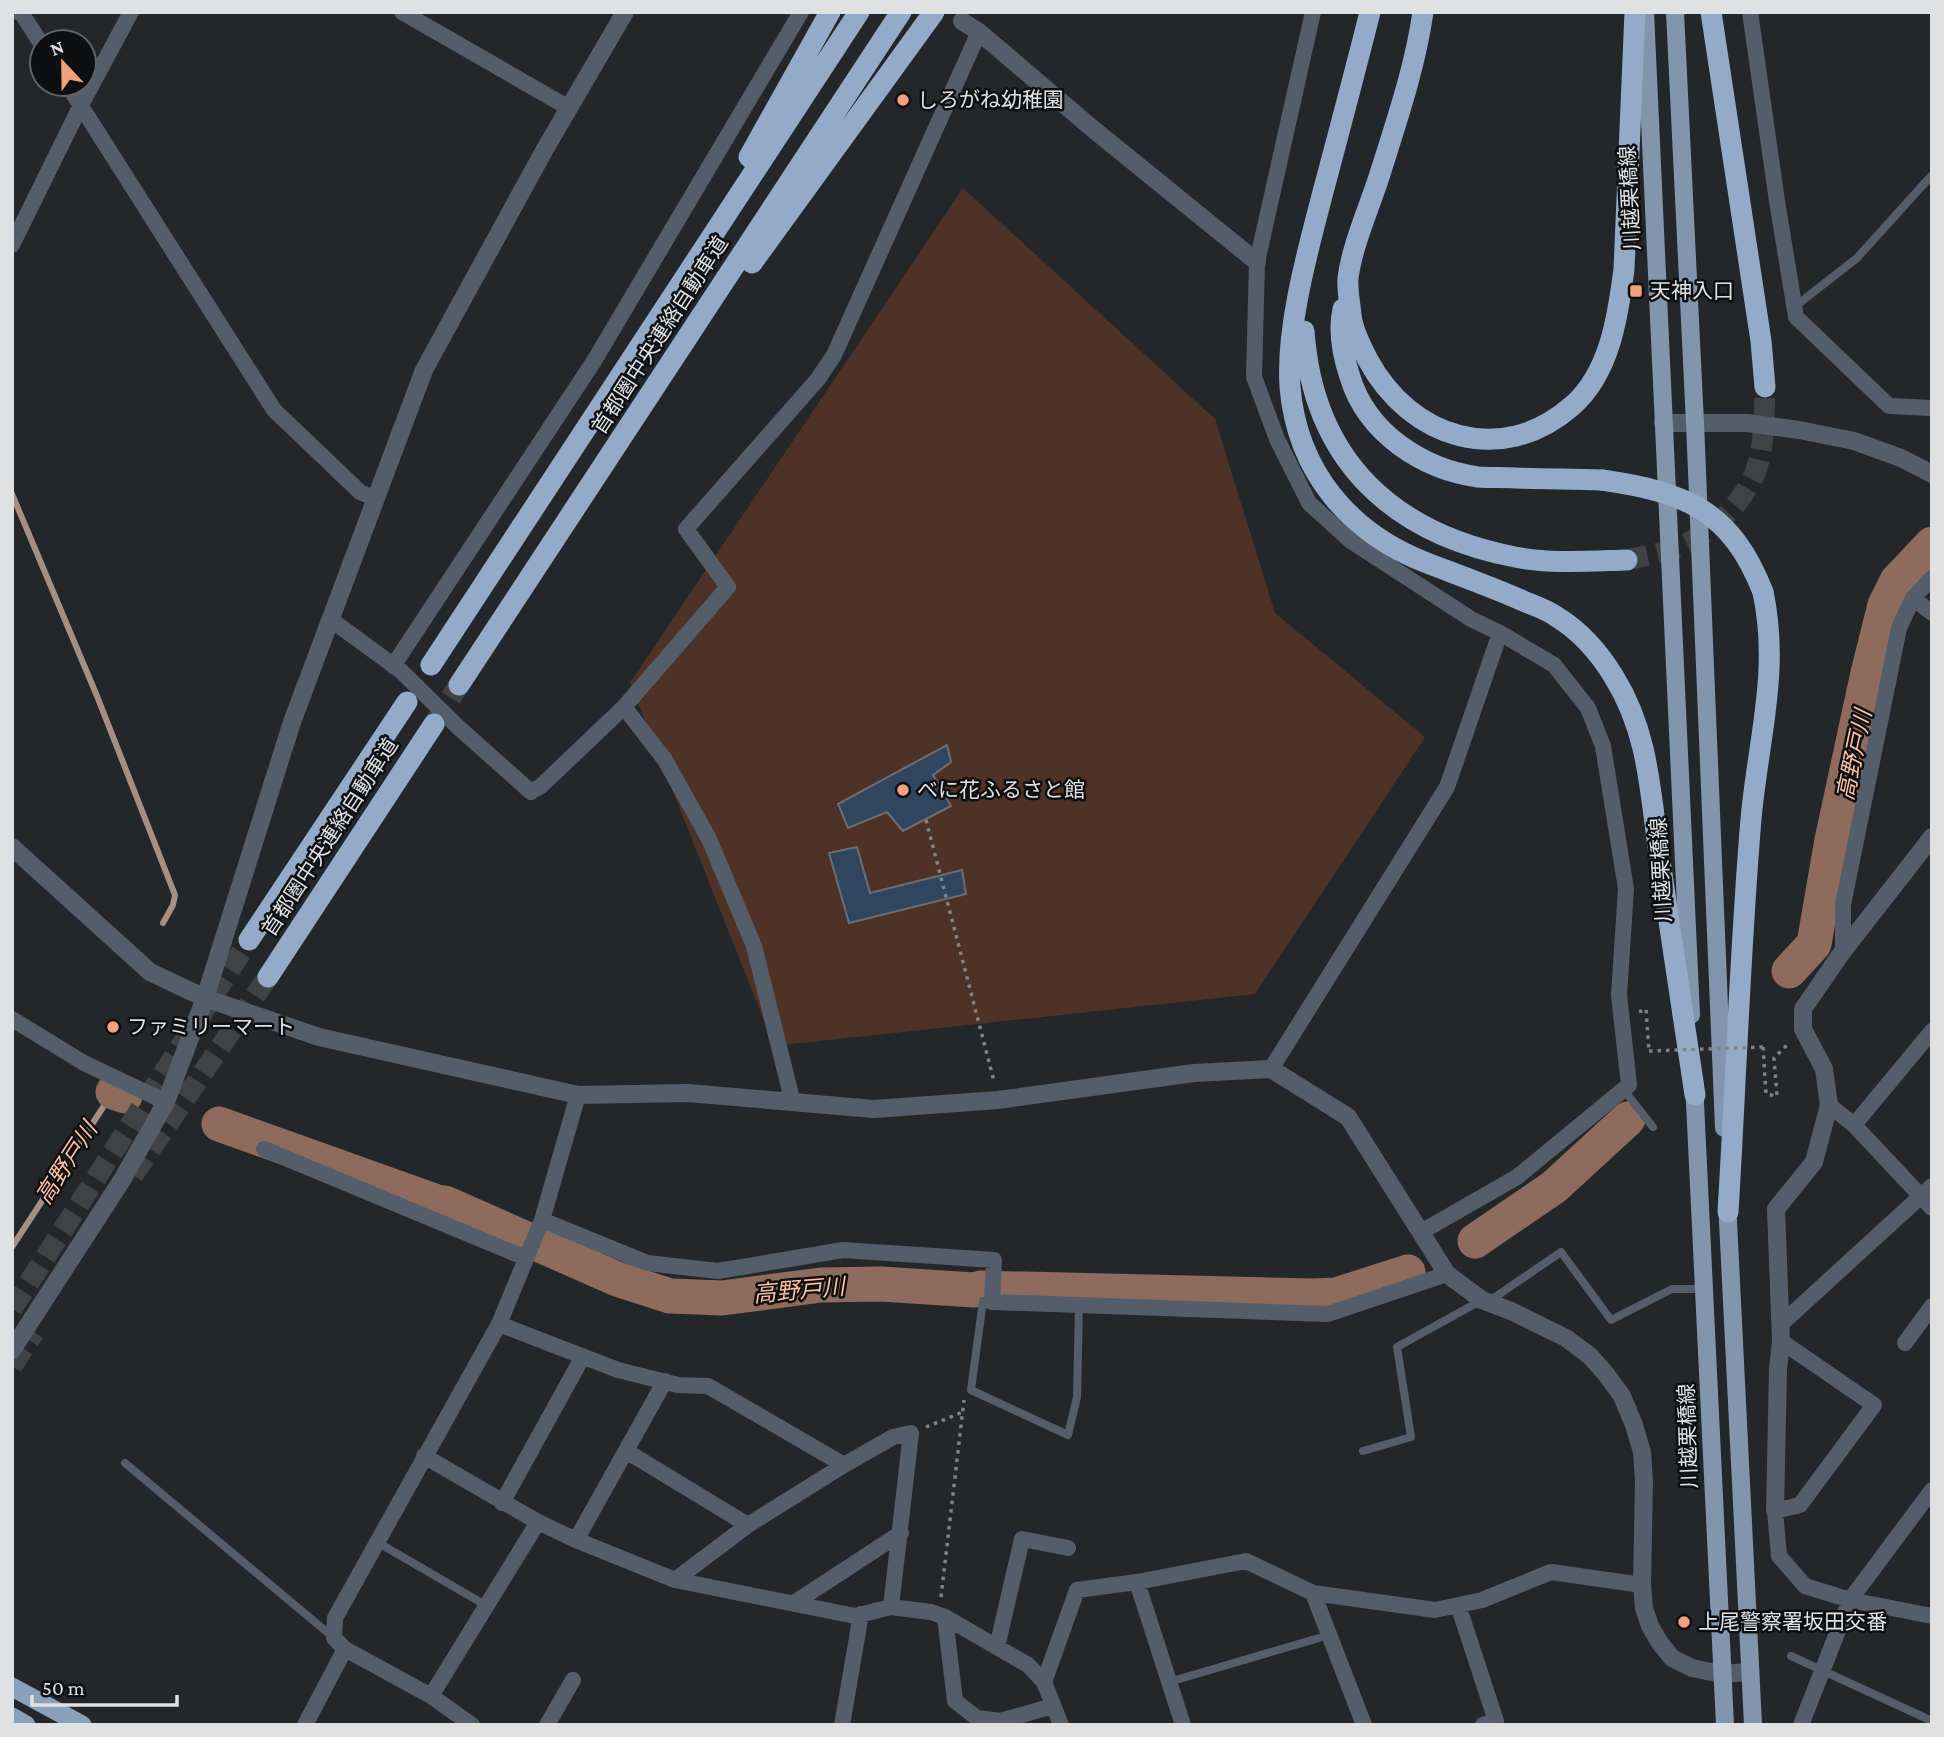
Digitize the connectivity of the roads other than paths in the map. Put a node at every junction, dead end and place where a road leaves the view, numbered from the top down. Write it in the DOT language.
graph roads {
  1 [pos="18,12"];
  2 [pos="131,12"];
  3 [pos="402,12"];
  4 [pos="625,12"];
  5 [pos="801,12"];
  6 [pos="831,12"];
  7 [pos="859,12"];
  8 [pos="901,12"];
  9 [pos="934,12"];
  10 [pos="1313,12"];
  11 [pos="1370,12"];
  12 [pos="1423,12"];
  13 [pos="1635,12"];
  14 [pos="1645,12"];
  15 [pos="1675,12"];
  16 [pos="1711,12"];
  17 [pos="1750,12"];
  18 [pos="966,17"];
  19 [pos="31,28"];
  20 [pos="979,32"];
  21 [pos="76,98"];
  22 [pos="81,105"];
  23 [pos="569,107"];
  24 [pos="1932,176"];
  25 [pos="12,245"];
  26 [pos="1257,262"];
  27 [pos="1348,279"];
  28 [pos="1300,290"];
  29 [pos="1793,308"];
  30 [pos="656,324"];
  31 [pos="1765,387"];
  32 [pos="649,397"];
  33 [pos="1932,408"];
  34 [pos="1663,422"];
  35 [pos="1695,423"];
  36 [pos="1932,474"];
  37 [pos="376,499"];
  38 [pos="1627,560"];
  39 [pos="1932,578"];
  40 [pos="1913,598"];
  41 [pos="1932,613"];
  42 [pos="330,619"];
  43 [pos="1500,633"];
  44 [pos="393,666"];
  45 [pos="431,666"];
  46 [pos="459,685"];
  47 [pos="407,702"];
  48 [pos="624,707"];
  49 [pos="434,724"];
  50 [pos="1932,836"];
  51 [pos="12,847"];
  52 [pos="249,940"];
  53 [pos="1843,951"];
  54 [pos="268,976"];
  55 [pos="205,998"];
  56 [pos="12,1019"];
  57 [pos="1932,1031"];
  58 [pos="1271,1069"];
  59 [pos="1623,1089"];
  60 [pos="578,1095"];
  61 [pos="1695,1095"];
  62 [pos="166,1102"];
  63 [pos="793,1103"];
  64 [pos="1829,1105"];
  65 [pos="1854,1125"];
  66 [pos="1653,1127"];
  67 [pos="264,1149"];
  68 [pos="1929,1197"];
  69 [pos="1728,1212"];
  70 [pos="542,1220"];
  71 [pos="1421,1232"];
  72 [pos="526,1258"];
  73 [pos="1447,1274"];
  74 [pos="1705,1289"];
  75 [pos="1485,1301"];
  76 [pos="992,1302"];
  77 [pos="1079,1305"];
  78 [pos="1932,1306"];
  79 [pos="499,1324"];
  80 [pos="1781,1332"];
  81 [pos="1905,1343"];
  82 [pos="12,1350"];
  83 [pos="582,1358"];
  84 [pos="665,1381"];
  85 [pos="626,1451"];
  86 [pos="1363,1451"];
  87 [pos="424,1456"];
  88 [pos="125,1463"];
  89 [pos="844,1465"];
  90 [pos="1932,1490"];
  91 [pos="502,1503"];
  92 [pos="1775,1511"];
  93 [pos="538,1522"];
  94 [pos="748,1525"];
  95 [pos="901,1533"];
  96 [pos="576,1541"];
  97 [pos="377,1542"];
  98 [pos="1068,1548"];
  99 [pos="675,1580"];
  100 [pos="1137,1582"];
  101 [pos="1642,1585"];
  102 [pos="1313,1593"];
  103 [pos="1850,1600"];
  104 [pos="794,1603"];
  105 [pos="487,1605"];
  106 [pos="1458,1605"];
  107 [pos="891,1607"];
  108 [pos="862,1614"];
  109 [pos="942,1616"];
  110 [pos="1932,1616"];
  111 [pos="1329,1634"];
  112 [pos="340,1643"];
  113 [pos="997,1647"];
  114 [pos="1791,1656"];
  115 [pos="1823,1670"];
  116 [pos="1749,1672"];
  117 [pos="1721,1674"];
  118 [pos="573,1680"];
  119 [pos="1044,1682"];
  120 [pos="1169,1682"];
  121 [pos="12,1687"];
  122 [pos="431,1696"];
  123 [pos="1053,1706"];
  124 [pos="12,1717"];
  125 [pos="1932,1721"];
  126 [pos="1361,1724"];
  127 [pos="26,1725"];
  128 [pos="82,1725"];
  129 [pos="305,1725"];
  130 [pos="472,1725"];
  131 [pos="547,1725"];
  132 [pos="842,1725"];
  133 [pos="1061,1725"];
  134 [pos="1183,1725"];
  135 [pos="1483,1725"];
  136 [pos="1725,1725"];
  137 [pos="1753,1725"];
  138 [pos="1801,1725"];
  1 -- 19 [label="street"];
  2 -- 22 [label="street"];
  3 -- 23 [label="street"];
  4 -- 23 [label="street"];
  5 -- 44 [label="street"];
  6 -- 30 [label="highway"];
  7 -- 30 [label="highway, 首都圏中央連絡自動車道"];
  8 -- 32 [label="highway, 首都圏中央連絡自動車道"];
  9 -- 32 [label="highway"];
  10 -- 26 [label="street"];
  11 -- 28 [label="highway"];
  12 -- 27 [label="highway"];
  13 -- 27 [label="highway"];
  14 -- 34 [label="main road, 川越栗橋線"];
  15 -- 35 [label="main road"];
  16 -- 31 [label="highway"];
  17 -- 29 [label="street"];
  18 -- 20 [label="street"];
  20 -- 26 [label="street"];
  20 -- 48 [label="street"];
  21 -- 22 [label="street"];
  22 -- 25 [label="street"];
  22 -- 37 [label="street"];
  23 -- 37 [label="street"];
  24 -- 29 [label="lane"];
  26 -- 43 [label="street"];
  27 -- 69 [label="highway, bridge"];
  28 -- 38 [label="highway"];
  28 -- 61 [label="highway"];
  29 -- 33 [label="street"];
  30 -- 45 [label="highway, 首都圏中央連絡自動車道"];
  32 -- 46 [label="highway, 首都圏中央連絡自動車道"];
  34 -- 35 [label="street"];
  34 -- 61 [label="main road, 川越栗橋線"];
  35 -- 36 [label="street"];
  35 -- 69 [label="main road"];
  37 -- 42 [label="street"];
  39 -- 40 [label="street"];
  40 -- 41 [label="street"];
  40 -- 53 [label="street"];
  42 -- 44 [label="street"];
  42 -- 55 [label="street"];
  43 -- 58 [label="street"];
  43 -- 59 [label="street"];
  44 -- 48 [label="street"];
  47 -- 52 [label="highway, 首都圏中央連絡自動車道"];
  48 -- 63 [label="street"];
  49 -- 54 [label="highway, 首都圏中央連絡自動車道"];
  50 -- 53 [label="street"];
  51 -- 55 [label="street"];
  53 -- 64 [label="street"];
  55 -- 60 [label="street"];
  55 -- 62 [label="street"];
  56 -- 62 [label="street"];
  57 -- 65 [label="street"];
  58 -- 63 [label="street"];
  58 -- 71 [label="street"];
  59 -- 66 [label="lane"];
  59 -- 71 [label="street"];
  60 -- 63 [label="street"];
  60 -- 70 [label="street"];
  61 -- 74 [label="main road, 川越栗橋線"];
  62 -- 82 [label="street"];
  64 -- 65 [label="street"];
  64 -- 80 [label="street"];
  65 -- 68 [label="street"];
  67 -- 72 [label="street"];
  68 -- 80 [label="street"];
  69 -- 116 [label="main road"];
  70 -- 72 [label="street"];
  70 -- 76 [label="street"];
  71 -- 73 [label="street"];
  72 -- 79 [label="street"];
  73 -- 75 [label="street"];
  73 -- 77 [label="street"];
  74 -- 75 [label="lane"];
  74 -- 117 [label="main road, 川越栗橋線"];
  75 -- 86 [label="lane"];
  75 -- 101 [label="street"];
  76 -- 77 [label="street"];
  76 -- 77 [label="lane"];
  78 -- 81 [label="street"];
  79 -- 83 [label="street"];
  79 -- 87 [label="street"];
  80 -- 92 [label="street"];
  80 -- 92 [label="street"];
  83 -- 84 [label="street"];
  83 -- 91 [label="street"];
  84 -- 85 [label="street"];
  84 -- 89 [label="street"];
  85 -- 94 [label="street"];
  85 -- 96 [label="street"];
  87 -- 91 [label="street"];
  87 -- 97 [label="street"];
  88 -- 112 [label="lane"];
  89 -- 94 [label="street"];
  89 -- 95 [label="street"];
  90 -- 103 [label="street"];
  91 -- 93 [label="street"];
  92 -- 103 [label="street"];
  93 -- 96 [label="street"];
  93 -- 105 [label="street"];
  94 -- 99 [label="street"];
  95 -- 104 [label="street"];
  95 -- 107 [label="street"];
  96 -- 99 [label="street"];
  97 -- 105 [label="lane"];
  97 -- 112 [label="street"];
  98 -- 113 [label="street"];
  99 -- 104 [label="street"];
  100 -- 102 [label="street"];
  100 -- 119 [label="street"];
  100 -- 120 [label="street"];
  101 -- 106 [label="street"];
  101 -- 117 [label="street"];
  102 -- 106 [label="street"];
  102 -- 111 [label="street"];
  103 -- 110 [label="street"];
  103 -- 115 [label="street"];
  104 -- 108 [label="street"];
  105 -- 122 [label="street"];
  106 -- 135 [label="street"];
  107 -- 108 [label="street"];
  107 -- 109 [label="street"];
  108 -- 132 [label="street"];
  109 -- 113 [label="street"];
  109 -- 123 [label="street"];
  111 -- 120 [label="lane"];
  111 -- 126 [label="street"];
  112 -- 122 [label="street"];
  112 -- 129 [label="street"];
  113 -- 119 [label="street"];
  114 -- 115 [label="lane"];
  115 -- 125 [label="lane"];
  115 -- 138 [label="street"];
  116 -- 117 [label="street"];
  116 -- 137 [label="main road"];
  117 -- 136 [label="main road, 川越栗橋線"];
  118 -- 131 [label="street"];
  119 -- 123 [label="street"];
  120 -- 134 [label="street"];
  121 -- 128 [label="highway"];
  122 -- 130 [label="street"];
  123 -- 133 [label="street"];
  124 -- 127 [label="highway"];
}
